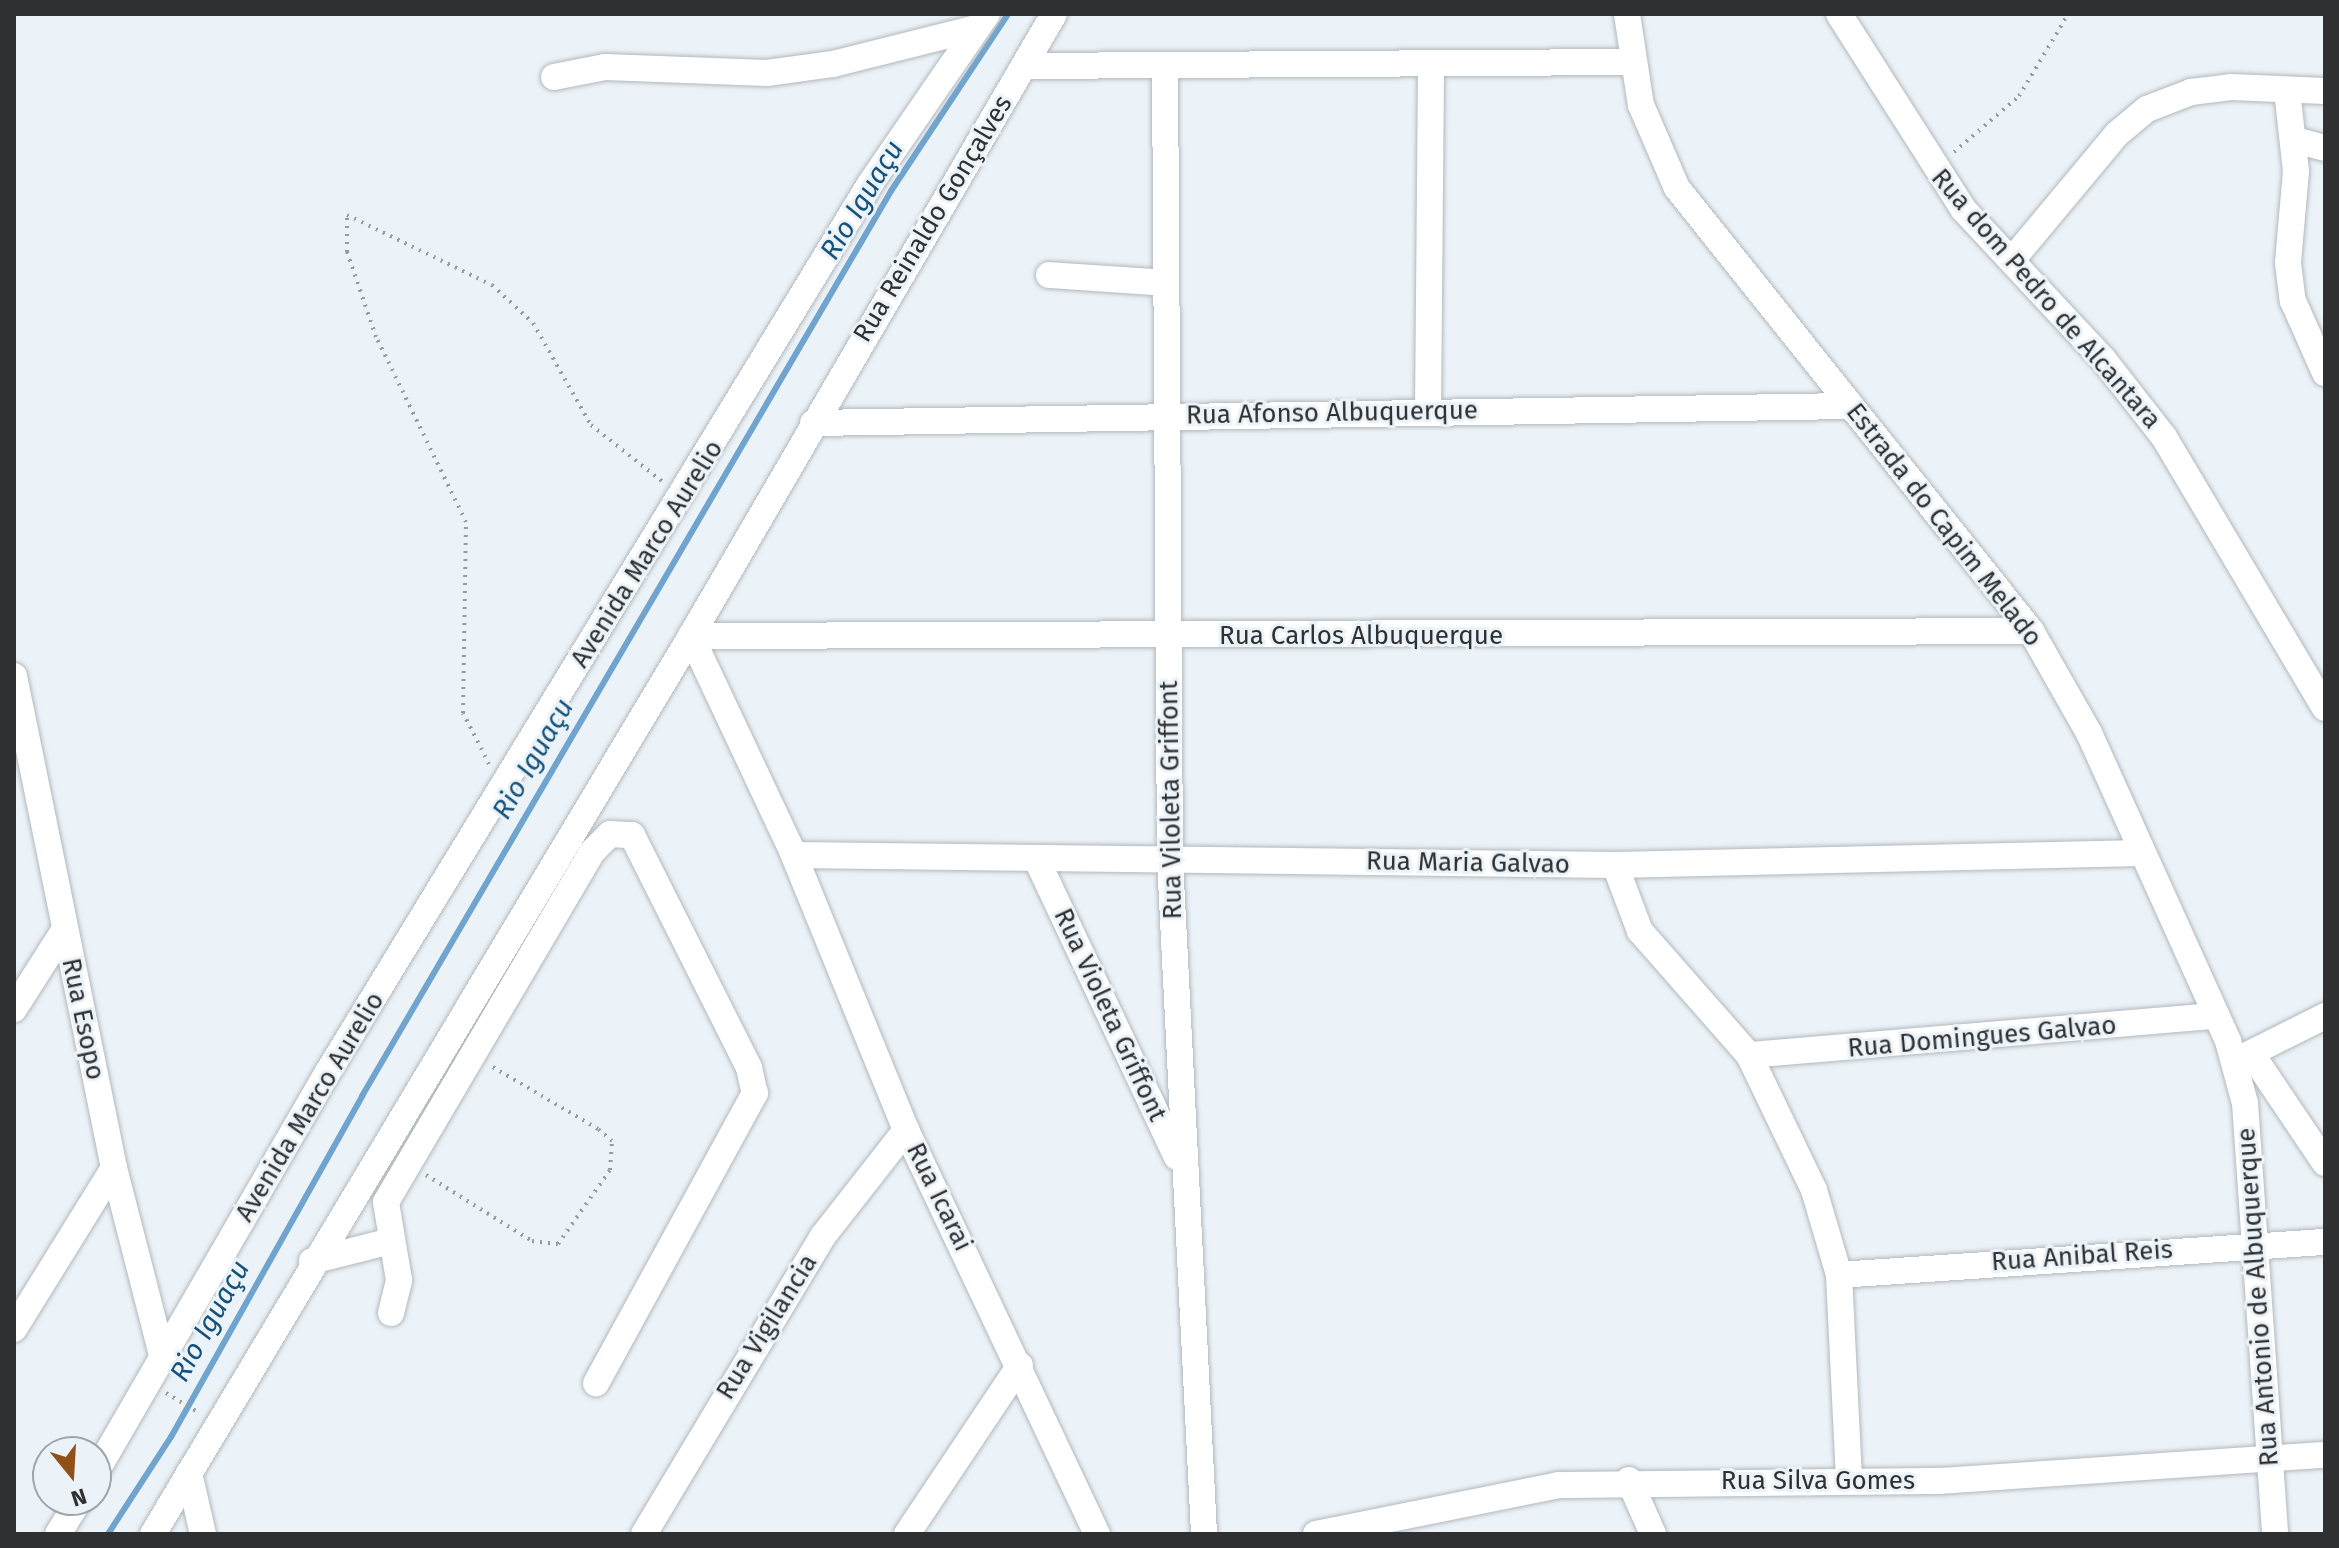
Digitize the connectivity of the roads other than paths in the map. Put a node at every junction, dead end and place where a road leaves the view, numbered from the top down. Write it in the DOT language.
graph roads {
  1 [pos="1054,14"];
  2 [pos="1627,14"];
  3 [pos="1839,14"];
  4 [pos="982,21"];
  5 [pos="1630,62"];
  6 [pos="1431,64"];
  7 [pos="1165,65"];
  8 [pos="1024,66"];
  9 [pos="554,77"];
  10 [pos="2287,90"];
  11 [pos="2325,91"];
  12 [pos="2295,140"];
  13 [pos="2325,148"];
  14 [pos="2012,260"];
  15 [pos="1049,275"];
  16 [pos="1166,283"];
  17 [pos="2325,373"];
  18 [pos="1851,406"];
  19 [pos="1428,413"];
  20 [pos="1166,415"];
  21 [pos="813,423"];
  22 [pos="2031,631"];
  23 [pos="691,636"];
  24 [pos="1169,638"];
  25 [pos="16,692"];
  26 [pos="2325,708"];
  27 [pos="2142,853"];
  28 [pos="794,855"];
  29 [pos="1037,860"];
  30 [pos="1170,860"];
  31 [pos="1615,865"];
  32 [pos="65,929"];
  33 [pos="14,1009"];
  34 [pos="2216,1016"];
  35 [pos="2325,1016"];
  36 [pos="1178,1042"];
  37 [pos="1749,1055"];
  38 [pos="2244,1058"];
  39 [pos="1131,1060"];
  40 [pos="906,1130"];
  41 [pos="2325,1163"];
  42 [pos="114,1168"];
  43 [pos="1183,1170"];
  44 [pos="391,1241"];
  45 [pos="2325,1242"];
  46 [pos="2252,1243"];
  47 [pos="312,1261"];
  48 [pos="1839,1275"];
  49 [pos="391,1313"];
  50 [pos="14,1329"];
  51 [pos="163,1359"];
  52 [pos="1020,1365"];
  53 [pos="596,1383"];
  54 [pos="112,1445"];
  55 [pos="2325,1455"];
  56 [pos="2268,1456"];
  57 [pos="189,1473"];
  58 [pos="1629,1480"];
  59 [pos="1849,1481"];
  60 [pos="69,1516"];
  61 [pos="58,1534"];
  62 [pos="153,1534"];
  63 [pos="203,1534"];
  64 [pos="644,1534"];
  65 [pos="907,1534"];
  66 [pos="1097,1534"];
  67 [pos="1204,1534"];
  68 [pos="1316,1534"];
  69 [pos="1653,1534"];
  70 [pos="2275,1534"];
  1 -- 8 [label="street, Rua Reinaldo Gonçalves"];
  2 -- 5 [label="street, Estrada do Capim Melado"];
  3 -- 14 [label="street, Rua dom Pedro de Alcantara"];
  4 -- 9 [label="street"];
  4 -- 51 [label="street, Avenida Marco Aurelio"];
  5 -- 6 [label="street"];
  5 -- 18 [label="street, Estrada do Capim Melado"];
  6 -- 7 [label="street"];
  6 -- 19 [label="street"];
  7 -- 8 [label="street"];
  7 -- 16 [label="street, Rua Viloleta Griffont"];
  8 -- 21 [label="street, Rua Reinaldo Gonçalves"];
  10 -- 11 [label="street"];
  10 -- 12 [label="street"];
  10 -- 14 [label="street"];
  12 -- 13 [label="street"];
  12 -- 17 [label="street"];
  14 -- 26 [label="street, Rua dom Pedro de Alcantara"];
  15 -- 16 [label="street"];
  16 -- 20 [label="street, Rua Viloleta Griffont"];
  18 -- 19 [label="street, Rua Afonso Albuquerque"];
  18 -- 22 [label="street, Estrada do Capim Melado"];
  19 -- 20 [label="street, Rua Afonso Albuquerque"];
  20 -- 21 [label="street, Rua Afonso Albuquerque"];
  20 -- 24 [label="street, Rua Viloleta Griffont"];
  21 -- 23 [label="street, Rua Reinaldo Gonçalves"];
  22 -- 24 [label="street, Rua Carlos Albuquerque"];
  22 -- 27 [label="street, Estrada do Capim Melado"];
  23 -- 24 [label="street, Rua Carlos Albuquerque"];
  23 -- 28 [label="street, Rua Icarai"];
  23 -- 47 [label="street, Rua Reinaldo Gonçalves"];
  24 -- 30 [label="street, Rua Viloleta Griffont"];
  25 -- 32 [label="street, Rua Esopo"];
  27 -- 31 [label="street, Rua Maria Galvao"];
  27 -- 34 [label="street, Estrada do Capim Melado"];
  28 -- 29 [label="street, Rua Maria Galvao"];
  28 -- 40 [label="street, Rua Icarai"];
  29 -- 30 [label="street, Rua Maria Galvao"];
  29 -- 39 [label="street, Rua Violeta Griffont"];
  30 -- 31 [label="street, Rua Maria Galvao"];
  30 -- 36 [label="street, Rua Viloleta Griffont"];
  31 -- 37 [label="street"];
  32 -- 33 [label="street"];
  32 -- 42 [label="street, Rua Esopo"];
  34 -- 37 [label="street, Rua Domingues Galvao"];
  34 -- 38 [label="street, Estrada do Capim Melado"];
  35 -- 38 [label="street"];
  36 -- 39 [label="street"];
  36 -- 43 [label="street, Rua Viloleta Griffont"];
  37 -- 48 [label="street"];
  38 -- 41 [label="street, Estrada do Capim Melado"];
  38 -- 46 [label="street, Rua Antonio de Albuquerque"];
  39 -- 43 [label="street, Rua Violeta Griffont"];
  40 -- 52 [label="street, Rua Icarai"];
  40 -- 64 [label="street, Rua Vigilancia"];
  42 -- 50 [label="street"];
  42 -- 51 [label="street, Rua Esopo"];
  43 -- 67 [label="street, Rua Viloleta Griffont"];
  44 -- 47 [label="street"];
  44 -- 49 [label="street"];
  44 -- 53 [label="street"];
  45 -- 46 [label="street, Rua Anibal Reis"];
  46 -- 48 [label="street, Rua Anibal Reis"];
  46 -- 56 [label="street, Rua Antonio de Albuquerque"];
  47 -- 57 [label="street"];
  48 -- 59 [label="street"];
  51 -- 54 [label="street, Avenida Marco Aurelio"];
  52 -- 65 [label="street"];
  52 -- 66 [label="street, Rua Icarai"];
  55 -- 56 [label="street, Rua Silva Gomes"];
  56 -- 59 [label="street, Rua Silva Gomes"];
  56 -- 70 [label="street, Rua Antonio de Albuquerque"];
  57 -- 62 [label="street"];
  57 -- 63 [label="street"];
  58 -- 59 [label="street, Rua Silva Gomes"];
  58 -- 68 [label="street, Rua Silva Gomes"];
  58 -- 69 [label="street"];
  60 -- 61 [label="street"];
}
